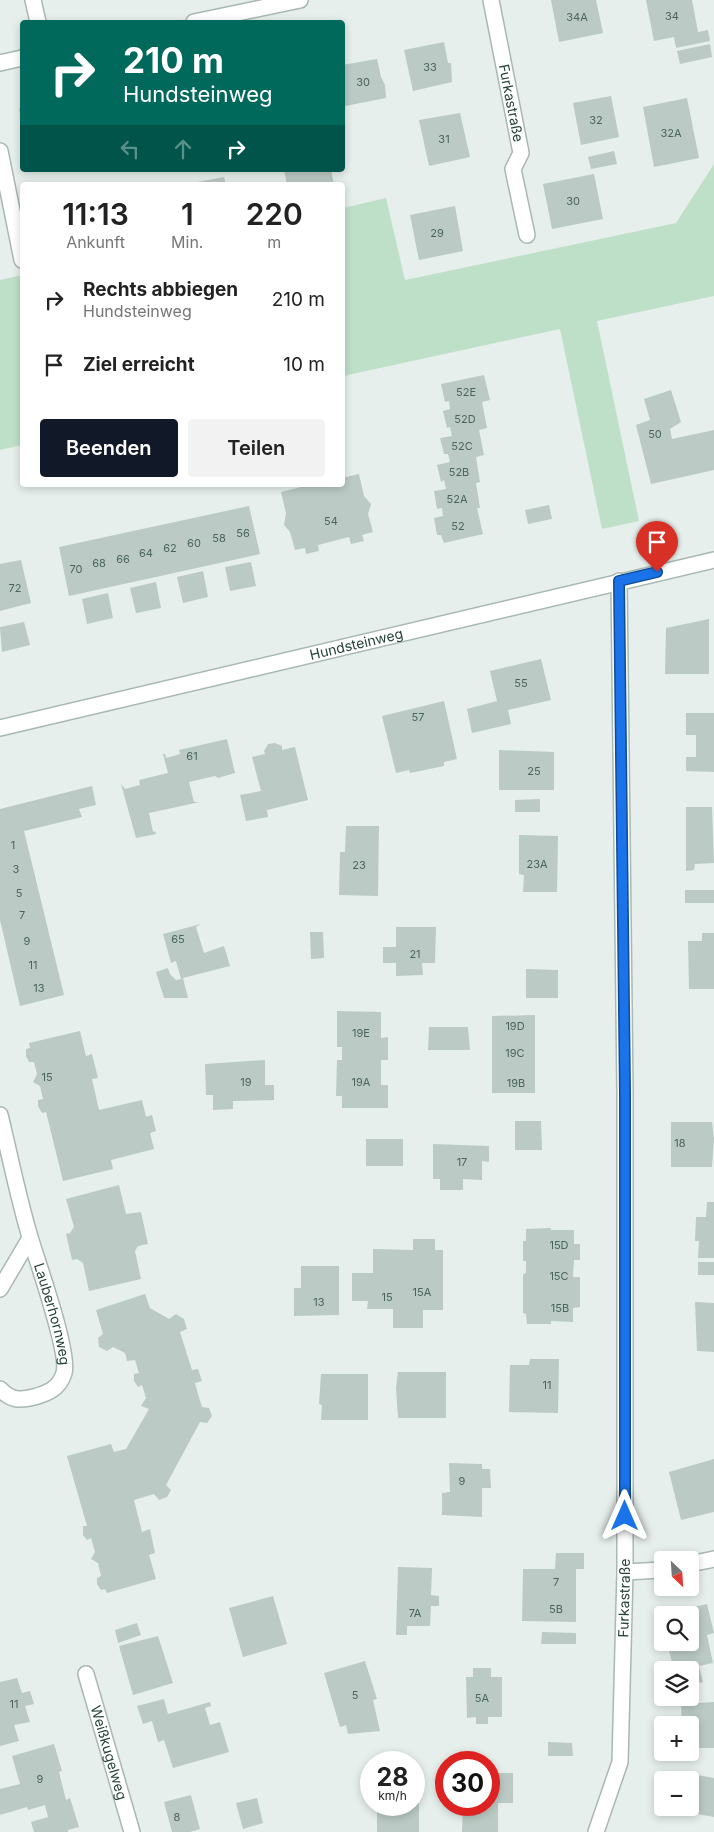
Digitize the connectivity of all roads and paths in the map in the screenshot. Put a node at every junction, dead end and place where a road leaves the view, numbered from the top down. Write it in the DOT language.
graph roads {
  1 [pos="34,0"];
  2 [pos="300,0"];
  3 [pos="491,0"];
  4 [pos="38,20"];
  5 [pos="218,20"];
  6 [pos="20,58"];
  7 [pos="0,63"];
  8 [pos="0,151"];
  9 [pos="527,235"];
  10 [pos="20,250"];
  11 [pos="714,560"];
  12 [pos="619,581"];
  13 [pos="0,728"];
  14 [pos="0,1115"];
  15 [pos="30,1238"];
  16 [pos="0,1289"];
  17 [pos="0,1389"];
  18 [pos="714,1559"];
  19 [pos="699,1562"];
  20 [pos="654,1570"];
  21 [pos="625,1572"];
  22 [pos="86,1674"];
  23 [pos="132,1832"];
  24 [pos="596,1832"];
  1 -- 4 [label="street"];
  2 -- 5 [label="street"];
  3 -- 9 [label="street, Furkastraße"];
  6 -- 7 [label="street"];
  8 -- 10 [label="street"];
  11 -- 12 [label="street, Hundsteinweg"];
  12 -- 13 [label="street, Hundsteinweg"];
  12 -- 21 [label="street, Furkastraße"];
  14 -- 15 [label="street, Lauberhornweg"];
  15 -- 16 [label="street, Lauberhornweg"];
  15 -- 17 [label="street, Lauberhornweg"];
  18 -- 19 [label="street"];
  20 -- 21 [label="street"];
  21 -- 24 [label="street, Furkastraße"];
  22 -- 23 [label="street, Weißkugelweg"];
}
